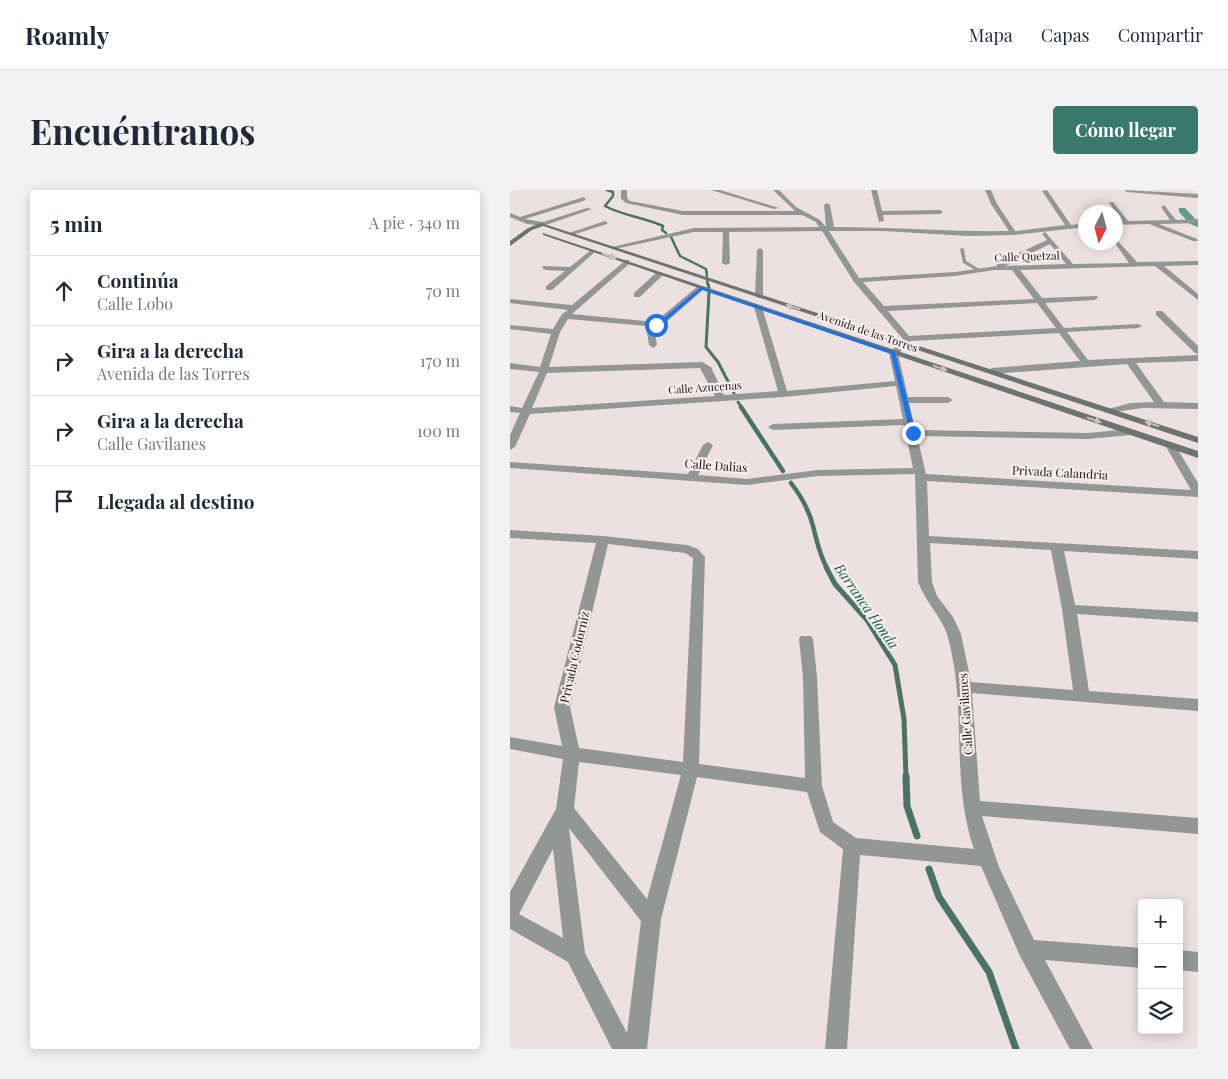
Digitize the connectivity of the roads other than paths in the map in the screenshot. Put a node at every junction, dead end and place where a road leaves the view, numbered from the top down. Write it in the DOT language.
graph roads {
  1 [pos="624,190"];
  2 [pos="714,190"];
  3 [pos="776,190"];
  4 [pos="874,190"];
  5 [pos="988,190"];
  6 [pos="1127,190"];
  7 [pos="1046,192"];
  8 [pos="1198,196"];
  9 [pos="584,199"];
  10 [pos="1111,204"];
  11 [pos="827,205"];
  12 [pos="1164,206"];
  13 [pos="589,209"];
  14 [pos="940,212"];
  15 [pos="794,213"];
  16 [pos="802,213"];
  17 [pos="879,213"];
  18 [pos="510,215"];
  19 [pos="519,219"];
  20 [pos="1173,220"];
  21 [pos="1198,221"];
  22 [pos="1147,222"];
  23 [pos="605,223"];
  24 [pos="1126,223"];
  25 [pos="543,224"];
  26 [pos="530,226"];
  27 [pos="1078,226"];
  28 [pos="1069,227"];
  29 [pos="726,229"];
  30 [pos="827,229"];
  31 [pos="883,229"];
  32 [pos="1041,230"];
  33 [pos="572,233"];
  34 [pos="1013,233"];
  35 [pos="1195,240"];
  36 [pos="1051,242"];
  37 [pos="510,244"];
  38 [pos="615,247"];
  39 [pos="962,249"];
  40 [pos="760,250"];
  41 [pos="1123,250"];
  42 [pos="593,251"];
  43 [pos="626,262"];
  44 [pos="726,263"];
  45 [pos="1198,263"];
  46 [pos="1157,264"];
  47 [pos="1135,265"];
  48 [pos="1072,266"];
  49 [pos="1014,267"];
  50 [pos="546,268"];
  51 [pos="994,268"];
  52 [pos="571,269"];
  53 [pos="980,271"];
  54 [pos="660,274"];
  55 [pos="857,280"];
  56 [pos="549,288"];
  57 [pos="701,288"];
  58 [pos="1187,289"];
  59 [pos="1198,289"];
  60 [pos="637,295"];
  61 [pos="760,296"];
  62 [pos="1094,298"];
  63 [pos="1198,298"];
  64 [pos="510,301"];
  65 [pos="1041,301"];
  66 [pos="758,307"];
  67 [pos="575,308"];
  68 [pos="881,309"];
  69 [pos="1159,312"];
  70 [pos="565,316"];
  71 [pos="653,325"];
  72 [pos="1138,326"];
  73 [pos="510,327"];
  74 [pos="1062,329"];
  75 [pos="556,332"];
  76 [pos="907,341"];
  77 [pos="653,345"];
  78 [pos="1198,351"];
  79 [pos="894,353"];
  80 [pos="1198,358"];
  81 [pos="1129,360"];
  82 [pos="1086,362"];
  83 [pos="510,366"];
  84 [pos="544,370"];
  85 [pos="992,371"];
  86 [pos="901,383"];
  87 [pos="784,394"];
  88 [pos="721,398"];
  89 [pos="905,400"];
  90 [pos="948,400"];
  91 [pos="1162,406"];
  92 [pos="1198,406"];
  93 [pos="510,409"];
  94 [pos="526,411"];
  95 [pos="1112,411"];
  96 [pos="774,427"];
  97 [pos="912,427"];
  98 [pos="1130,432"];
  99 [pos="1198,440"];
  100 [pos="708,445"];
  101 [pos="1170,445"];
  102 [pos="510,447"];
  103 [pos="1198,455"];
  104 [pos="510,465"];
  105 [pos="921,474"];
  106 [pos="692,477"];
  107 [pos="1198,493"];
  108 [pos="510,534"];
  109 [pos="923,539"];
  110 [pos="602,540"];
  111 [pos="1057,546"];
  112 [pos="1198,555"];
  113 [pos="1069,609"];
  114 [pos="1198,617"];
  115 [pos="806,638"];
  116 [pos="965,687"];
  117 [pos="1082,697"];
  118 [pos="1198,705"];
  119 [pos="510,743"];
  120 [pos="572,754"];
  121 [pos="691,769"];
  122 [pos="814,786"];
  123 [pos="972,808"];
  124 [pos="562,815"];
  125 [pos="1198,826"];
  126 [pos="852,846"];
  127 [pos="986,858"];
  128 [pos="510,911"];
  129 [pos="651,918"];
  130 [pos="510,919"];
  131 [pos="1027,949"];
  132 [pos="576,955"];
  133 [pos="1138,958"];
  134 [pos="1183,960"];
  135 [pos="1198,962"];
  136 [pos="624,1049"];
  137 [pos="636,1049"];
  138 [pos="836,1049"];
  139 [pos="1082,1049"];
  1 -- 15 [label="street"];
  2 -- 15 [label="street"];
  3 -- 16 [label="street"];
  4 -- 17 [label="street"];
  5 -- 34 [label="street"];
  6 -- 8 [label="street"];
  7 -- 28 [label="street"];
  9 -- 19 [label="street"];
  10 -- 24 [label="street"];
  11 -- 30 [label="street"];
  12 -- 20 [label="street"];
  13 -- 25 [label="street"];
  14 -- 17 [label="street"];
  15 -- 16 [label="street"];
  16 -- 30 [label="street"];
  17 -- 31 [label="street"];
  18 -- 19 [label="street"];
  19 -- 26 [label="street"];
  20 -- 21 [label="street"];
  20 -- 22 [label="street"];
  22 -- 24 [label="street"];
  22 -- 35 [label="street"];
  23 -- 33 [label="street"];
  25 -- 26 [label="main road"];
  25 -- 33 [label="main road, Avenida de las Torres"];
  26 -- 37 [label="main road"];
  26 -- 42 [label="main road, Avenida de las Torres"];
  27 -- 28 [label="street"];
  28 -- 32 [label="street"];
  29 -- 30 [label="street"];
  29 -- 38 [label="street"];
  29 -- 44 [label="street"];
  30 -- 31 [label="street"];
  30 -- 55 [label="street"];
  31 -- 34 [label="street"];
  32 -- 34 [label="street"];
  32 -- 36 [label="street"];
  33 -- 38 [label="main road, Avenida de las Torres"];
  36 -- 48 [label="street"];
  36 -- 51 [label="street"];
  38 -- 61 [label="main road, Avenida de las Torres"];
  39 -- 53 [label="lane"];
  40 -- 61 [label="street"];
  41 -- 47 [label="street"];
  42 -- 43 [label="main road, Avenida de las Torres, one-way"];
  42 -- 52 [label="street"];
  43 -- 54 [label="main road, Avenida de las Torres"];
  43 -- 67 [label="street"];
  45 -- 46 [label="street, Calle Quetzal"];
  46 -- 47 [label="street, Calle Quetzal"];
  46 -- 58 [label="street"];
  47 -- 48 [label="street, Calle Quetzal"];
  48 -- 49 [label="street, Calle Quetzal"];
  49 -- 51 [label="street, Calle Quetzal"];
  49 -- 65 [label="street"];
  50 -- 52 [label="street"];
  51 -- 53 [label="street, Calle Quetzal"];
  52 -- 56 [label="street"];
  53 -- 55 [label="street, Calle Quetzal"];
  54 -- 57 [label="main road, Avenida de las Torres"];
  54 -- 60 [label="street"];
  55 -- 68 [label="street"];
  57 -- 66 [label="main road, Avenida de las Torres"];
  57 -- 71 [label="street"];
  58 -- 59 [label="street"];
  58 -- 63 [label="street"];
  76 -- 61 [label="main road, Avenida de las Torres, one-way"];
  62 -- 65 [label="street"];
  64 -- 67 [label="street"];
  65 -- 68 [label="street"];
  65 -- 74 [label="street"];
  66 -- 79 [label="main road, Avenida de las Torres"];
  66 -- 87 [label="street"];
  67 -- 70 [label="street"];
  68 -- 76 [label="street"];
  69 -- 78 [label="street"];
  70 -- 71 [label="street"];
  70 -- 75 [label="street"];
  71 -- 77 [label="street"];
  72 -- 74 [label="street"];
  73 -- 75 [label="street"];
  74 -- 76 [label="street"];
  74 -- 82 [label="street"];
  75 -- 84 [label="street"];
  76 -- 79 [label="street"];
  76 -- 85 [label="main road, Avenida de las Torres"];
  79 -- 86 [label="street, Calle Gavilanes"];
  79 -- 98 [label="main road, Avenida de las Torres, one-way"];
  80 -- 81 [label="street"];
  81 -- 82 [label="street"];
  81 -- 91 [label="street"];
  82 -- 85 [label="street"];
  83 -- 84 [label="street"];
  84 -- 88 [label="street"];
  84 -- 94 [label="street"];
  85 -- 95 [label="main road, Avenida de las Torres"];
  86 -- 87 [label="street, Calle Azucenas"];
  86 -- 89 [label="street, Calle Gavilanes"];
  87 -- 88 [label="street, Calle Azucenas"];
  88 -- 94 [label="street, Calle Azucenas"];
  89 -- 90 [label="street"];
  89 -- 97 [label="street, Calle Gavilanes"];
  91 -- 92 [label="street"];
  91 -- 95 [label="street"];
  93 -- 94 [label="street, Calle Azucenas"];
  94 -- 102 [label="street"];
  99 -- 95 [label="main road, Avenida de las Torres, one-way"];
  96 -- 97 [label="street"];
  97 -- 98 [label="street"];
  97 -- 105 [label="street, Calle Gavilanes"];
  98 -- 101 [label="main road, Avenida de las Torres"];
  100 -- 106 [label="street"];
  101 -- 103 [label="main road, Avenida de las Torres"];
  101 -- 107 [label="street"];
  104 -- 106 [label="street, Calle Dalias"];
  105 -- 106 [label="street, Calle Dalias"];
  105 -- 107 [label="street, Privada Calandria"];
  105 -- 109 [label="street, Calle Gavilanes"];
  108 -- 110 [label="street"];
  109 -- 111 [label="street"];
  109 -- 116 [label="street, Calle Gavilanes"];
  110 -- 120 [label="street, Privada Codorniz"];
  110 -- 121 [label="street"];
  111 -- 112 [label="street"];
  111 -- 113 [label="street"];
  113 -- 114 [label="street"];
  113 -- 117 [label="street"];
  115 -- 122 [label="street"];
  116 -- 117 [label="street"];
  116 -- 123 [label="street, Calle Gavilanes"];
  117 -- 118 [label="street"];
  119 -- 120 [label="street"];
  120 -- 121 [label="street"];
  120 -- 124 [label="street, Privada Codorniz"];
  121 -- 122 [label="street"];
  121 -- 129 [label="street"];
  122 -- 126 [label="street"];
  123 -- 125 [label="street"];
  123 -- 127 [label="street, Calle Gavilanes"];
  124 -- 128 [label="street, Privada Codorniz"];
  124 -- 129 [label="street"];
  124 -- 132 [label="street"];
  126 -- 127 [label="street"];
  126 -- 138 [label="street"];
  127 -- 131 [label="street, Calle Gavilanes"];
  129 -- 137 [label="street"];
  130 -- 132 [label="street"];
  131 -- 133 [label="street"];
  131 -- 139 [label="street, Calle Gavilanes"];
  132 -- 136 [label="street"];
  134 -- 135 [label="street"];
}
